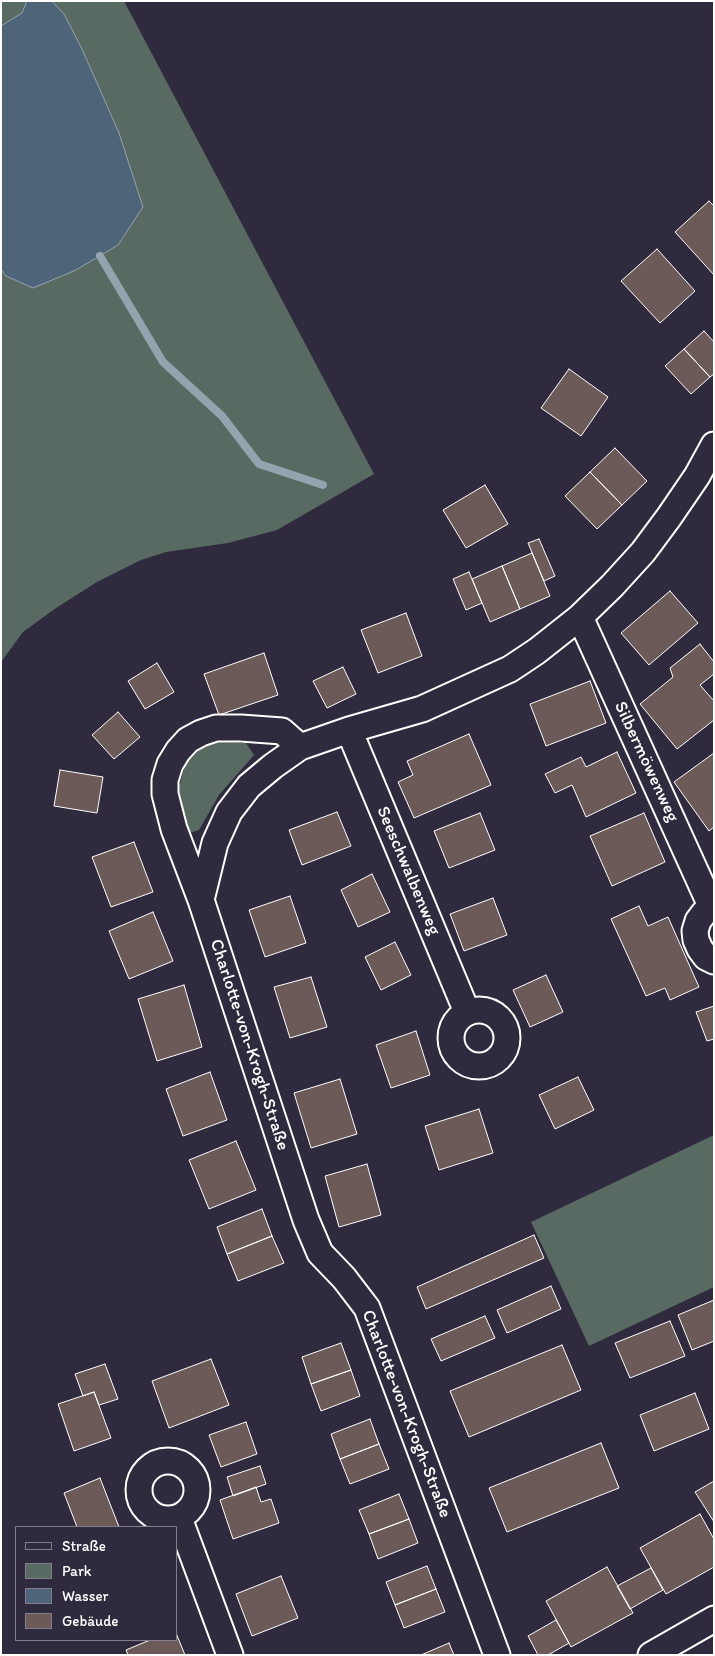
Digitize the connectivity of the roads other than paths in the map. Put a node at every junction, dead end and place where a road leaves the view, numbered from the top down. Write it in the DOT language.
graph roads {
  1 [pos="714,445"];
  2 [pos="580,617"];
  3 [pos="348,730"];
  4 [pos="300,747"];
  5 [pos="202,900"];
  6 [pos="713,907"];
  7 [pos="714,961"];
  8 [pos="467,1012"];
  9 [pos="179,1518"];
  10 [pos="714,1619"];
  11 [pos="230,1655"];
  12 [pos="497,1655"];
  13 [pos="651,1655"];
  1 -- 2 [label="street"];
  2 -- 3 [label="street"];
  2 -- 6 [label="street, Silbermöwenweg"];
  3 -- 4 [label="street"];
  3 -- 8 [label="street, Seeschwalbenweg"];
  4 -- 5 [label="street"];
  4 -- 5 [label="street, Charlotte-von-Krogh-Straße"];
  5 -- 12 [label="street, Charlotte-von-Krogh-Straße"];
  6 -- 7 [label="street, Silbermöwenweg"];
  9 -- 11 [label="street"];
  10 -- 13 [label="street"];
}
